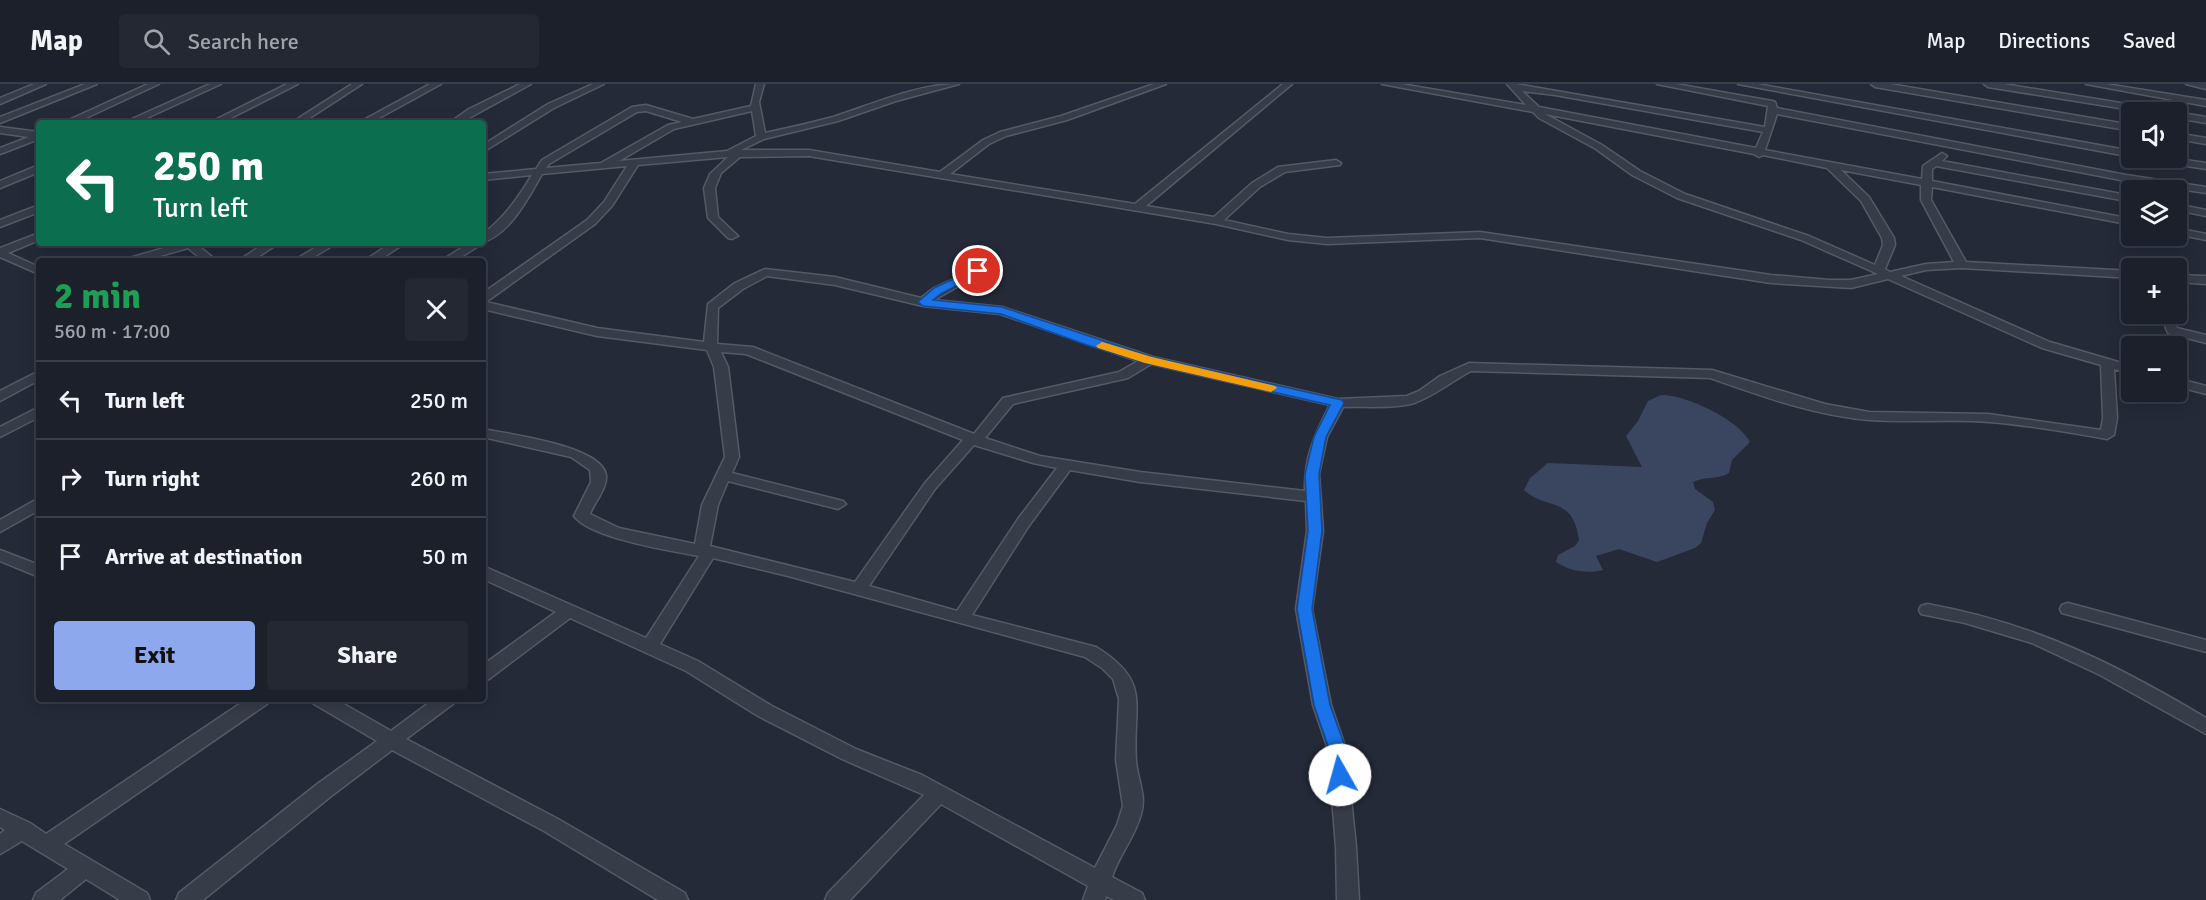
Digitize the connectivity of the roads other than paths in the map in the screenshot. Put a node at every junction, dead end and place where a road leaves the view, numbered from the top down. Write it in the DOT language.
graph roads {
  1 [pos="42,84"];
  2 [pos="93,84"];
  3 [pos="155,84"];
  4 [pos="217,84"];
  5 [pos="266,84"];
  6 [pos="358,84"];
  7 [pos="437,84"];
  8 [pos="527,84"];
  9 [pos="600,84"];
  10 [pos="760,84"];
  11 [pos="955,84"];
  12 [pos="1162,84"];
  13 [pos="1288,84"];
  14 [pos="1386,84"];
  15 [pos="1661,84"];
  16 [pos="1742,84"];
  17 [pos="1875,84"];
  18 [pos="1988,84"];
  19 [pos="2090,84"];
  20 [pos="2190,84"];
  21 [pos="291,86"];
  22 [pos="1512,86"];
  23 [pos="2206,86"];
  24 [pos="1703,87"];
  25 [pos="0,101"];
  26 [pos="2206,103"];
  27 [pos="2121,106"];
  28 [pos="755,108"];
  29 [pos="1533,109"];
  30 [pos="1773,110"];
  31 [pos="2187,117"];
  32 [pos="0,120"];
  33 [pos="74,120"];
  34 [pos="135,120"];
  35 [pos="220,120"];
  36 [pos="301,120"];
  37 [pos="368,120"];
  38 [pos="458,120"];
  39 [pos="2206,120"];
  40 [pos="692,122"];
  41 [pos="2121,126"];
  42 [pos="0,130"];
  43 [pos="1768,130"];
  44 [pos="36,135"];
  45 [pos="36,136"];
  46 [pos="761,137"];
  47 [pos="2187,138"];
  48 [pos="2206,141"];
  49 [pos="1956,145"];
  50 [pos="486,147"];
  51 [pos="0,151"];
  52 [pos="2121,152"];
  53 [pos="734,153"];
  54 [pos="1759,153"];
  55 [pos="1336,162"];
  56 [pos="1933,162"];
  57 [pos="2187,163"];
  58 [pos="634,164"];
  59 [pos="2206,166"];
  60 [pos="602,167"];
  61 [pos="1832,167"];
  62 [pos="36,169"];
  63 [pos="538,172"];
  64 [pos="943,174"];
  65 [pos="486,177"];
  66 [pos="1926,183"];
  67 [pos="0,185"];
  68 [pos="2206,190"];
  69 [pos="2121,197"];
  70 [pos="1137,208"];
  71 [pos="36,209"];
  72 [pos="2187,209"];
  73 [pos="2206,213"];
  74 [pos="2121,220"];
  75 [pos="1216,221"];
  76 [pos="0,224"];
  77 [pos="2187,233"];
  78 [pos="732,236"];
  79 [pos="36,237"];
  80 [pos="486,237"];
  81 [pos="2206,237"];
  82 [pos="179,246"];
  83 [pos="193,246"];
  84 [pos="268,246"];
  85 [pos="326,246"];
  86 [pos="394,246"];
  87 [pos="472,246"];
  88 [pos="0,253"];
  89 [pos="140,258"];
  90 [pos="207,258"];
  91 [pos="249,258"];
  92 [pos="304,258"];
  93 [pos="375,258"];
  94 [pos="452,258"];
  95 [pos="1962,264"];
  96 [pos="36,270"];
  97 [pos="1879,270"];
  98 [pos="978,271"];
  99 [pos="2121,274"];
  100 [pos="1891,276"];
  101 [pos="2187,279"];
  102 [pos="2206,280"];
  103 [pos="486,297"];
  104 [pos="923,302"];
  105 [pos="486,306"];
  106 [pos="2170,324"];
  107 [pos="2206,339"];
  108 [pos="711,346"];
  109 [pos="1149,360"];
  110 [pos="2107,364"];
  111 [pos="2121,367"];
  112 [pos="36,377"];
  113 [pos="2187,385"];
  114 [pos="2206,390"];
  115 [pos="0,397"];
  116 [pos="1338,403"];
  117 [pos="36,413"];
  118 [pos="0,433"];
  119 [pos="486,435"];
  120 [pos="974,440"];
  121 [pos="1065,465"];
  122 [pos="723,475"];
  123 [pos="1313,497"];
  124 [pos="838,504"];
  125 [pos="36,505"];
  126 [pos="0,527"];
  127 [pos="706,550"];
  128 [pos="0,555"];
  129 [pos="36,570"];
  130 [pos="486,573"];
  131 [pos="858,590"];
  132 [pos="2068,609"];
  133 [pos="1927,610"];
  134 [pos="568,611"];
  135 [pos="962,617"];
  136 [pos="650,645"];
  137 [pos="2206,646"];
  138 [pos="486,672"];
  139 [pos="257,702"];
  140 [pos="325,702"];
  141 [pos="443,702"];
  142 [pos="2206,727"];
  143 [pos="390,740"];
  144 [pos="938,794"];
  145 [pos="0,816"];
  146 [pos="23,829"];
  147 [pos="48,844"];
  148 [pos="0,845"];
  149 [pos="85,868"];
  150 [pos="1097,892"];
  151 [pos="44,900"];
  152 [pos="139,900"];
  153 [pos="187,900"];
  154 [pos="677,900"];
  155 [pos="836,900"];
  156 [pos="1134,900"];
  157 [pos="1348,900"];
  1 -- 25 [label="street"];
  2 -- 32 [label="street"];
  3 -- 33 [label="street"];
  4 -- 34 [label="street"];
  5 -- 21 [label="street"];
  6 -- 36 [label="street"];
  7 -- 37 [label="street"];
  8 -- 38 [label="street"];
  9 -- 50 [label="street"];
  10 -- 28 [label="street"];
  11 -- 46 [label="street"];
  12 -- 64 [label="street"];
  13 -- 70 [label="street"];
  14 -- 29 [label="street"];
  15 -- 24 [label="street"];
  16 -- 52 [label="street"];
  17 -- 41 [label="street"];
  18 -- 27 [label="street"];
  19 -- 26 [label="street"];
  20 -- 23 [label="street"];
  21 -- 35 [label="street"];
  22 -- 29 [label="street"];
  22 -- 43 [label="street"];
  24 -- 30 [label="street"];
  28 -- 40 [label="street"];
  28 -- 46 [label="street"];
  29 -- 54 [label="street"];
  29 -- 97 [label="street"];
  30 -- 43 [label="street"];
  30 -- 49 [label="street"];
  31 -- 39 [label="street"];
  40 -- 60 [label="street"];
  40 -- 63 [label="street"];
  42 -- 44 [label="street"];
  43 -- 54 [label="street"];
  45 -- 51 [label="street"];
  46 -- 53 [label="street"];
  47 -- 48 [label="street"];
  49 -- 56 [label="street"];
  49 -- 68 [label="street"];
  53 -- 58 [label="street"];
  53 -- 64 [label="street"];
  53 -- 78 [label="street"];
  54 -- 61 [label="street"];
  55 -- 75 [label="street"];
  56 -- 66 [label="street"];
  56 -- 69 [label="street"];
  57 -- 59 [label="street"];
  58 -- 60 [label="street"];
  58 -- 103 [label="street"];
  60 -- 63 [label="street"];
  61 -- 66 [label="street"];
  61 -- 97 [label="street"];
  62 -- 67 [label="street"];
  63 -- 65 [label="street"];
  63 -- 80 [label="street"];
  64 -- 70 [label="street"];
  66 -- 74 [label="street"];
  66 -- 95 [label="street"];
  70 -- 75 [label="street"];
  71 -- 76 [label="street"];
  72 -- 73 [label="street"];
  75 -- 100 [label="street"];
  77 -- 81 [label="street"];
  79 -- 88 [label="street"];
  82 -- 89 [label="street"];
  83 -- 90 [label="street"];
  84 -- 91 [label="street"];
  85 -- 92 [label="street"];
  86 -- 93 [label="street"];
  87 -- 94 [label="street"];
  88 -- 96 [label="street"];
  95 -- 99 [label="street"];
  95 -- 100 [label="street"];
  97 -- 100 [label="street"];
  98 -- 104 [label="street"];
  100 -- 110 [label="street"];
  101 -- 102 [label="street"];
  104 -- 108 [label="street"];
  104 -- 109 [label="street"];
  105 -- 108 [label="street"];
  106 -- 107 [label="street"];
  108 -- 120 [label="street"];
  108 -- 122 [label="street"];
  109 -- 116 [label="street"];
  109 -- 120 [label="street"];
  110 -- 111 [label="street"];
  110 -- 116 [label="street"];
  112 -- 115 [label="street"];
  113 -- 114 [label="street"];
  116 -- 123 [label="street"];
  117 -- 118 [label="street"];
  119 -- 127 [label="street"];
  120 -- 121 [label="street"];
  120 -- 131 [label="street"];
  121 -- 123 [label="street"];
  121 -- 135 [label="street"];
  122 -- 124 [label="street"];
  122 -- 127 [label="street"];
  123 -- 157 [label="street"];
  125 -- 126 [label="street"];
  127 -- 131 [label="street"];
  127 -- 136 [label="street"];
  128 -- 129 [label="street"];
  130 -- 134 [label="street"];
  131 -- 135 [label="street"];
  132 -- 137 [label="street"];
  133 -- 142 [label="street"];
  134 -- 136 [label="street"];
  134 -- 138 [label="street"];
  135 -- 150 [label="street"];
  136 -- 144 [label="street"];
  139 -- 147 [label="street"];
  140 -- 143 [label="street"];
  141 -- 143 [label="street"];
  143 -- 153 [label="street"];
  143 -- 154 [label="street"];
  144 -- 150 [label="street"];
  144 -- 155 [label="street"];
  145 -- 146 [label="street"];
  146 -- 147 [label="street"];
  146 -- 148 [label="street"];
  147 -- 149 [label="street"];
  149 -- 151 [label="street"];
  149 -- 152 [label="street"];
  150 -- 156 [label="street"];
}
